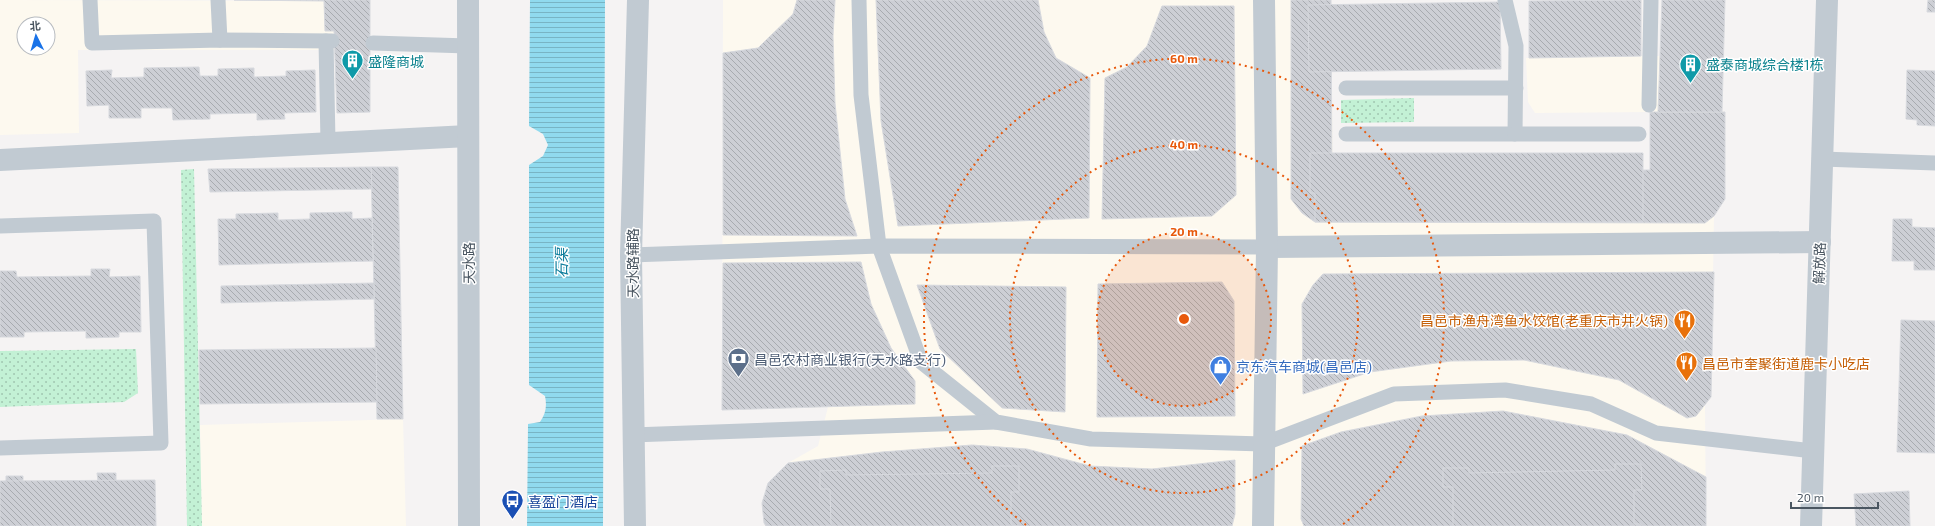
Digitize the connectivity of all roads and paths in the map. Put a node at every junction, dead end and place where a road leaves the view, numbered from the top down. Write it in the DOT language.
graph roads {
  1 [pos="90,0"];
  2 [pos="218,0"];
  3 [pos="468,0"];
  4 [pos="638,0"];
  5 [pos="859,0"];
  6 [pos="1264,0"];
  7 [pos="1505,0"];
  8 [pos="1651,0"];
  9 [pos="1827,0"];
  10 [pos="220,40"];
  11 [pos="373,43"];
  12 [pos="468,46"];
  13 [pos="1346,88"];
  14 [pos="1516,88"];
  15 [pos="1649,105"];
  16 [pos="1346,134"];
  17 [pos="1515,134"];
  18 [pos="1639,134"];
  19 [pos="468,136"];
  20 [pos="328,142"];
  21 [pos="1822,159"];
  22 [pos="0,160"];
  23 [pos="1935,163"];
  24 [pos="0,226"];
  25 [pos="1820,242"];
  26 [pos="879,246"];
  27 [pos="1267,247"];
  28 [pos="631,255"];
  29 [pos="996,422"];
  30 [pos="632,435"];
  31 [pos="1263,444"];
  32 [pos="0,448"];
  33 [pos="1813,451"];
  34 [pos="469,526"];
  35 [pos="634,526"];
  36 [pos="1263,526"];
  37 [pos="1811,526"];
  1 -- 10 [label="lane"];
  2 -- 10 [label="lane"];
  3 -- 12 [label="street, 天水路"];
  4 -- 28 [label="street, 天水路辅路"];
  5 -- 26 [label="lane"];
  6 -- 27 [label="street"];
  7 -- 14 [label="lane"];
  8 -- 15 [label="lane"];
  9 -- 21 [label="street, 解放路"];
  10 -- 20 [label="lane"];
  11 -- 12 [label="lane"];
  12 -- 19 [label="street, 天水路"];
  13 -- 14 [label="lane"];
  14 -- 17 [label="lane"];
  16 -- 17 [label="lane"];
  17 -- 18 [label="lane"];
  19 -- 20 [label="street"];
  19 -- 34 [label="street, 天水路"];
  20 -- 22 [label="street"];
  21 -- 23 [label="lane"];
  21 -- 25 [label="street, 解放路"];
  24 -- 32 [label="lane"];
  25 -- 27 [label="street"];
  25 -- 33 [label="street, 解放路"];
  26 -- 27 [label="lane"];
  26 -- 28 [label="lane"];
  26 -- 29 [label="lane"];
  27 -- 31 [label="street"];
  28 -- 30 [label="street, 天水路辅路"];
  29 -- 30 [label="lane"];
  29 -- 31 [label="lane"];
  30 -- 35 [label="street, 天水路辅路"];
  31 -- 33 [label="lane"];
  31 -- 36 [label="street"];
  33 -- 37 [label="street, 解放路"];
}
